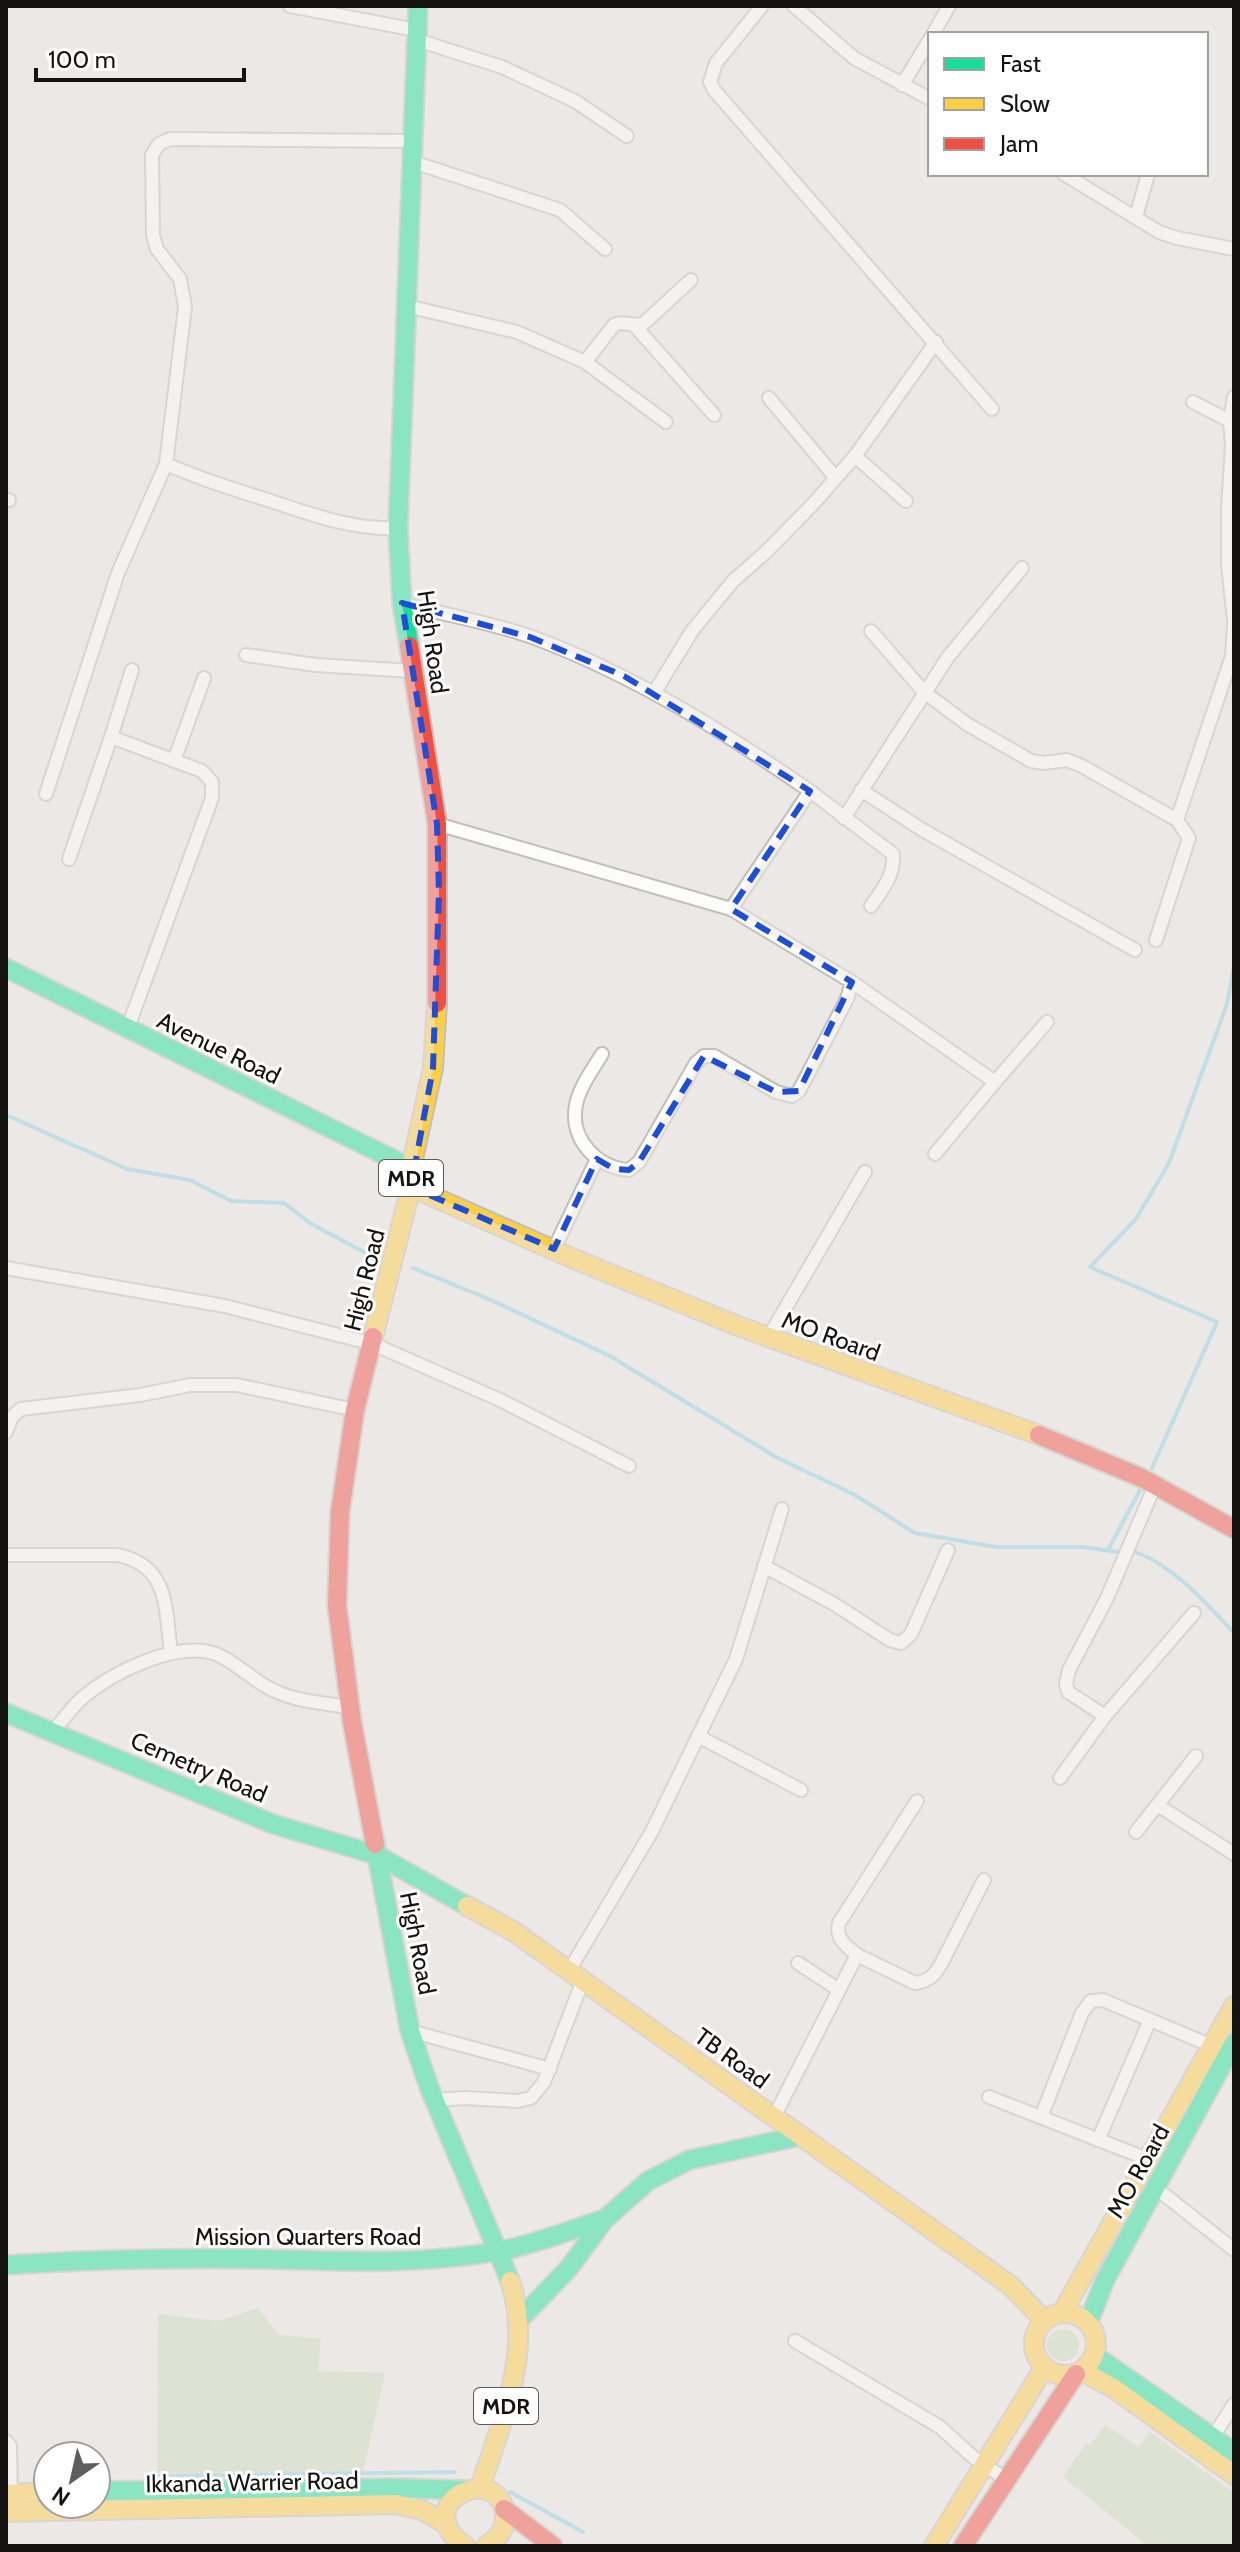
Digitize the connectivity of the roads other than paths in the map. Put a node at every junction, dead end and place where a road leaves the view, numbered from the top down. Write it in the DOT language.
graph roads {
  1 [pos="290,6"];
  2 [pos="418,6"];
  3 [pos="762,6"];
  4 [pos="794,6"];
  5 [pos="949,6"];
  6 [pos="933,32"];
  7 [pos="416,35"];
  8 [pos="928,41"];
  9 [pos="902,85"];
  10 [pos="928,98"];
  11 [pos="627,136"];
  12 [pos="415,141"];
  13 [pos="413,162"];
  14 [pos="1067,176"];
  15 [pos="1147,176"];
  16 [pos="1136,217"];
  17 [pos="605,249"];
  18 [pos="1234,249"];
  19 [pos="691,280"];
  20 [pos="407,306"];
  21 [pos="635,326"];
  22 [pos="936,342"];
  23 [pos="585,362"];
  24 [pos="1234,397"];
  25 [pos="769,398"];
  26 [pos="1193,402"];
  27 [pos="992,409"];
  28 [pos="714,415"];
  29 [pos="1230,421"];
  30 [pos="666,422"];
  31 [pos="855,456"];
  32 [pos="166,464"];
  33 [pos="835,477"];
  34 [pos="906,501"];
  35 [pos="398,528"];
  36 [pos="1022,568"];
  37 [pos="402,603"];
  38 [pos="1234,622"];
  39 [pos="871,631"];
  40 [pos="246,655"];
  41 [pos="132,670"];
  42 [pos="412,671"];
  43 [pos="204,678"];
  44 [pos="924,692"];
  45 [pos="654,693"];
  46 [pos="111,737"];
  47 [pos="174,761"];
  48 [pos="861,790"];
  49 [pos="810,791"];
  50 [pos="46,794"];
  51 [pos="844,818"];
  52 [pos="1177,820"];
  53 [pos="437,824"];
  54 [pos="69,859"];
  55 [pos="871,906"];
  56 [pos="731,909"];
  57 [pos="1156,940"];
  58 [pos="1135,950"];
  59 [pos="6,968"];
  60 [pos="852,982"];
  61 [pos="1047,1022"];
  62 [pos="127,1030"];
  63 [pos="602,1054"];
  64 [pos="995,1082"];
  65 [pos="935,1154"];
  66 [pos="597,1159"];
  67 [pos="865,1172"];
  68 [pos="411,1178"];
  69 [pos="554,1249"];
  70 [pos="6,1268"];
  71 [pos="768,1338"];
  72 [pos="373,1344"];
  73 [pos="355,1410"];
  74 [pos="6,1432"];
  75 [pos="629,1466"];
  76 [pos="1156,1483"];
  77 [pos="782,1509"];
  78 [pos="1234,1529"];
  79 [pos="948,1550"];
  80 [pos="6,1555"];
  81 [pos="764,1566"];
  82 [pos="1194,1613"];
  83 [pos="171,1653"];
  84 [pos="350,1707"];
  85 [pos="6,1713"];
  86 [pos="1105,1716"];
  87 [pos="53,1731"];
  88 [pos="698,1736"];
  89 [pos="1196,1756"];
  90 [pos="1060,1778"];
  91 [pos="801,1790"];
  92 [pos="917,1801"];
  93 [pos="1159,1806"];
  94 [pos="1136,1832"];
  95 [pos="1234,1854"];
  96 [pos="377,1855"];
  97 [pos="984,1880"];
  98 [pos="857,1955"];
  99 [pos="798,1963"];
  100 [pos="576,1975"];
  101 [pos="839,1990"];
  102 [pos="1234,2006"];
  103 [pos="1150,2020"];
  104 [pos="410,2031"];
  105 [pos="1234,2043"];
  106 [pos="1212,2046"];
  107 [pos="550,2069"];
  108 [pos="989,2097"];
  109 [pos="434,2100"];
  110 [pos="774,2117"];
  111 [pos="1041,2117"];
  112 [pos="800,2136"];
  113 [pos="1098,2140"];
  114 [pos="1150,2160"];
  115 [pos="1156,2188"];
  116 [pos="605,2219"];
  117 [pos="1234,2250"];
  118 [pos="500,2251"];
  119 [pos="6,2265"];
  120 [pos="1062,2313"];
  121 [pos="1044,2320"];
  122 [pos="518,2321"];
  123 [pos="1088,2323"];
  124 [pos="795,2341"];
  125 [pos="1094,2355"];
  126 [pos="1044,2368"];
  127 [pos="1079,2372"];
  128 [pos="1234,2404"];
  129 [pos="1213,2437"];
  130 [pos="6,2441"];
  131 [pos="1234,2452"];
  132 [pos="986,2465"];
  133 [pos="1234,2475"];
  134 [pos="1007,2480"];
  135 [pos="472,2489"];
  136 [pos="112,2491"];
  137 [pos="32,2497"];
  138 [pos="9,2503"];
  139 [pos="504,2509"];
  140 [pos="454,2539"];
  141 [pos="494,2545"];
  142 [pos="553,2546"];
  143 [pos="934,2546"];
  144 [pos="963,2546"];
  1 -- 7 [label="street"];
  2 -- 7 [label="main road, High Road / MDR"];
  3 -- 22 [label="street"];
  4 -- 9 [label="street"];
  5 -- 6 [label="street"];
  7 -- 11 [label="street"];
  7 -- 12 [label="main road, High Road / MDR"];
  8 -- 9 [label="street"];
  9 -- 10 [label="street"];
  12 -- 13 [label="main road, High Road / MDR"];
  12 -- 32 [label="street"];
  13 -- 17 [label="street"];
  13 -- 20 [label="main road, High Road / MDR"];
  14 -- 16 [label="street"];
  15 -- 16 [label="street"];
  16 -- 18 [label="street"];
  19 -- 21 [label="street"];
  20 -- 23 [label="street"];
  20 -- 35 [label="main road, High Road / MDR"];
  21 -- 23 [label="street"];
  21 -- 28 [label="street"];
  22 -- 27 [label="street"];
  22 -- 31 [label="street"];
  23 -- 30 [label="street"];
  24 -- 29 [label="street"];
  25 -- 33 [label="street"];
  26 -- 29 [label="street"];
  29 -- 38 [label="street"];
  31 -- 33 [label="street"];
  31 -- 34 [label="street"];
  32 -- 35 [label="street"];
  32 -- 50 [label="street"];
  33 -- 45 [label="street"];
  35 -- 37 [label="main road, High Road / MDR"];
  36 -- 44 [label="street"];
  37 -- 42 [label="main road, High Road / MDR"];
  37 -- 45 [label="street"];
  38 -- 52 [label="street"];
  39 -- 44 [label="street"];
  40 -- 42 [label="street"];
  41 -- 46 [label="street"];
  42 -- 53 [label="main road, High Road / MDR"];
  43 -- 47 [label="street"];
  44 -- 48 [label="street"];
  44 -- 52 [label="street"];
  45 -- 49 [label="street"];
  46 -- 47 [label="street"];
  46 -- 54 [label="street"];
  47 -- 62 [label="street"];
  48 -- 51 [label="street"];
  48 -- 58 [label="street"];
  49 -- 51 [label="street"];
  49 -- 56 [label="street"];
  51 -- 55 [label="street"];
  52 -- 57 [label="street"];
  53 -- 56 [label="street"];
  53 -- 68 [label="main road, High Road / MDR"];
  56 -- 60 [label="street"];
  59 -- 62 [label="main road, Avenue Road"];
  60 -- 64 [label="street"];
  60 -- 66 [label="street"];
  61 -- 64 [label="street"];
  62 -- 68 [label="main road, Avenue Road"];
  63 -- 66 [label="street"];
  64 -- 65 [label="street"];
  66 -- 69 [label="street"];
  67 -- 71 [label="street"];
  68 -- 69 [label="main road, MO Roard"];
  68 -- 72 [label="main road, High Road / MDR"];
  69 -- 71 [label="main road, MO Roard"];
  70 -- 72 [label="street"];
  71 -- 76 [label="main road, MO Roard"];
  72 -- 73 [label="main road, High Road / MDR"];
  72 -- 75 [label="street"];
  73 -- 74 [label="street"];
  73 -- 84 [label="main road, High Road / MDR"];
  76 -- 78 [label="main road, MO Roard"];
  76 -- 86 [label="street"];
  77 -- 81 [label="street"];
  79 -- 81 [label="street"];
  80 -- 83 [label="street"];
  81 -- 88 [label="street"];
  82 -- 86 [label="street"];
  83 -- 84 [label="street"];
  83 -- 87 [label="street"];
  84 -- 96 [label="main road, High Road / MDR"];
  85 -- 87 [label="main road, Cemetry Road"];
  86 -- 90 [label="street"];
  87 -- 96 [label="main road, Cemetry Road"];
  88 -- 91 [label="street"];
  88 -- 100 [label="street"];
  89 -- 93 [label="street"];
  92 -- 98 [label="street"];
  93 -- 94 [label="street"];
  93 -- 95 [label="street"];
  96 -- 100 [label="main road, TB Road"];
  96 -- 104 [label="main road, High Road / MDR"];
  97 -- 98 [label="street"];
  98 -- 101 [label="street"];
  99 -- 101 [label="street"];
  100 -- 107 [label="street"];
  100 -- 110 [label="main road, TB Road"];
  101 -- 110 [label="street"];
  102 -- 106 [label="main road"];
  103 -- 106 [label="street"];
  103 -- 111 [label="street"];
  103 -- 113 [label="street"];
  104 -- 107 [label="street"];
  104 -- 109 [label="main road, High Road / MDR"];
  105 -- 115 [label="main road, MO Roard"];
  106 -- 114 [label="main road"];
  107 -- 109 [label="street"];
  108 -- 111 [label="street"];
  109 -- 118 [label="main road, High Road / MDR"];
  110 -- 112 [label="main road, TB Road"];
  111 -- 113 [label="street"];
  112 -- 116 [label="main road"];
  112 -- 121 [label="main road, TB Road"];
  113 -- 114 [label="street"];
  114 -- 120 [label="main road"];
  115 -- 117 [label="street"];
  115 -- 123 [label="main road, MO Roard"];
  116 -- 118 [label="main road, Mission Quarters Road"];
  116 -- 122 [label="main road"];
  118 -- 119 [label="main road, Mission Quarters Road"];
  118 -- 122 [label="main road, High Road / MDR"];
  120 -- 121 [label="main road"];
  120 -- 123 [label="main road"];
  121 -- 126 [label="main road"];
  122 -- 135 [label="main road, High Road / MDR"];
  123 -- 125 [label="main road"];
  124 -- 132 [label="street"];
  125 -- 127 [label="main road"];
  125 -- 129 [label="main road"];
  126 -- 127 [label="main road"];
  126 -- 132 [label="main road"];
  127 -- 133 [label="main road"];
  127 -- 134 [label="main road"];
  128 -- 129 [label="street"];
  129 -- 131 [label="main road"];
  130 -- 138 [label="street"];
  132 -- 134 [label="street"];
  132 -- 143 [label="main road"];
  134 -- 144 [label="main road"];
  135 -- 136 [label="main road, Ikkanda Warrier Road"];
  135 -- 139 [label="main road"];
  135 -- 140 [label="main road, High Road"];
  137 -- 138 [label="main road"];
  138 -- 140 [label="main road, Ikkanda Warrier Road"];
  139 -- 141 [label="main road"];
  139 -- 142 [label="main road"];
}
